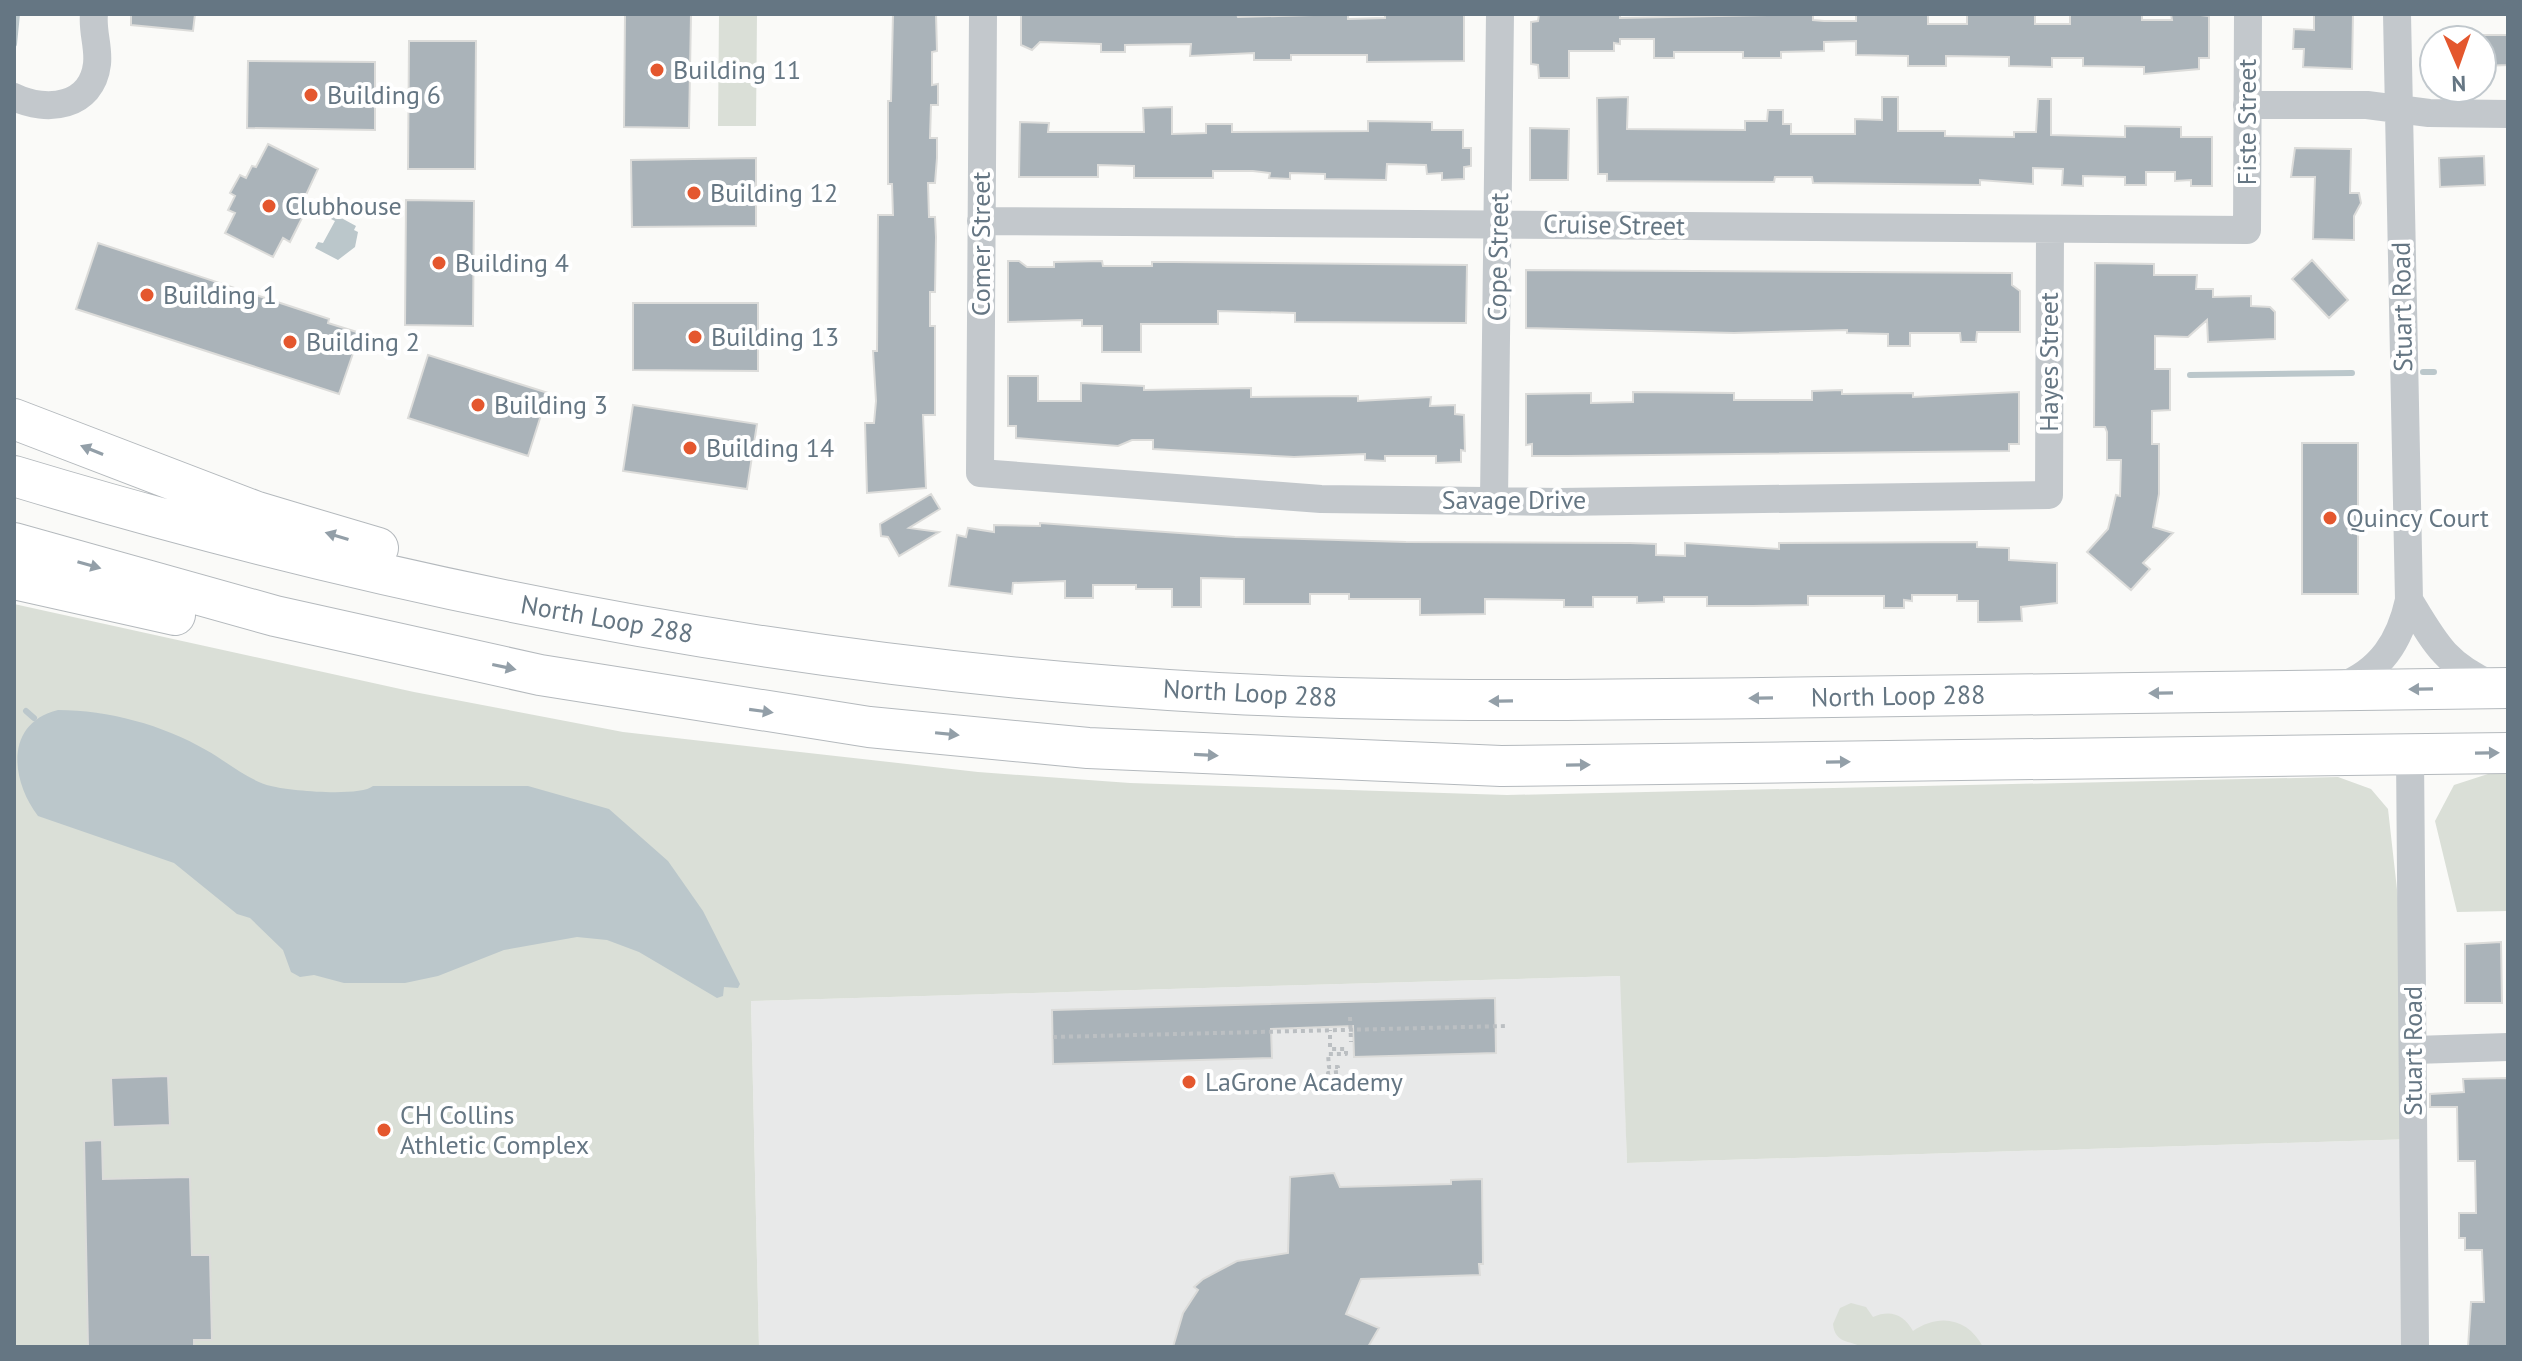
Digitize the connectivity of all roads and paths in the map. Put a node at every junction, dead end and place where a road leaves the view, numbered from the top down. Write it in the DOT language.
graph roads {
  1 [pos="94,14"];
  2 [pos="983,14"];
  3 [pos="1500,14"];
  4 [pos="2248,14"];
  5 [pos="2397,14"];
  6 [pos="14,97"];
  7 [pos="2247,105"];
  8 [pos="2399,110"];
  9 [pos="2508,114"];
  10 [pos="981,221"];
  11 [pos="1499,224"];
  12 [pos="2050,230"];
  13 [pos="2247,230"];
  14 [pos="14,419"];
  15 [pos="980,473"];
  16 [pos="14,476"];
  17 [pos="2049,495"];
  18 [pos="1494,500"];
  19 [pos="14,543"];
  20 [pos="14,579"];
  21 [pos="2409,600"];
  22 [pos="654,628"];
  23 [pos="428,651"];
  24 [pos="2503,688"];
  25 [pos="2331,690"];
  26 [pos="2508,753"];
  27 [pos="2410,755"];
  28 [pos="1350,1017"];
  29 [pos="1506,1026"];
  30 [pos="1330,1030"];
  31 [pos="1350,1030"];
  32 [pos="1053,1037"];
  33 [pos="1351,1042"];
  34 [pos="2508,1047"];
  35 [pos="2415,1050"];
  36 [pos="1329,1091"];
  37 [pos="2415,1347"];
  1 -- 6 [label="street"];
  2 -- 10 [label="street, Comer Street"];
  3 -- 11 [label="street, Cope Street"];
  4 -- 7 [label="street, Fiste Street"];
  5 -- 8 [label="street, Stuart Road"];
  7 -- 8 [label="street"];
  7 -- 13 [label="street, Fiste Street"];
  8 -- 9 [label="street"];
  8 -- 21 [label="street, Stuart Road"];
  10 -- 11 [label="street, Cruise Street"];
  10 -- 15 [label="street, Comer Street"];
  11 -- 12 [label="street, Cruise Street"];
  11 -- 18 [label="street, Cope Street"];
  12 -- 13 [label="street, Cruise Street"];
  12 -- 17 [label="street, Hayes Street"];
  22 -- 14 [label="highway, one-way"];
  15 -- 18 [label="street, Savage Drive"];
  16 -- 22 [label="highway, North Loop 288"];
  17 -- 18 [label="street, Savage Drive"];
  19 -- 23 [label="highway, one-way"];
  20 -- 23 [label="highway"];
  21 -- 24 [label="street"];
  21 -- 25 [label="street, Stuart Road"];
  25 -- 22 [label="highway, North Loop 288, one-way"];
  23 -- 27 [label="highway, one-way"];
  24 -- 25 [label="highway, North Loop 288, one-way"];
  27 -- 26 [label="highway, one-way"];
  27 -- 35 [label="street, Stuart Road"];
  28 -- 31 [label="path"];
  29 -- 31 [label="path"];
  30 -- 31 [label="path"];
  30 -- 32 [label="path"];
  30 -- 36 [label="path"];
  31 -- 33 [label="path"];
  34 -- 35 [label="street"];
  35 -- 37 [label="street, Stuart Road"];
}
